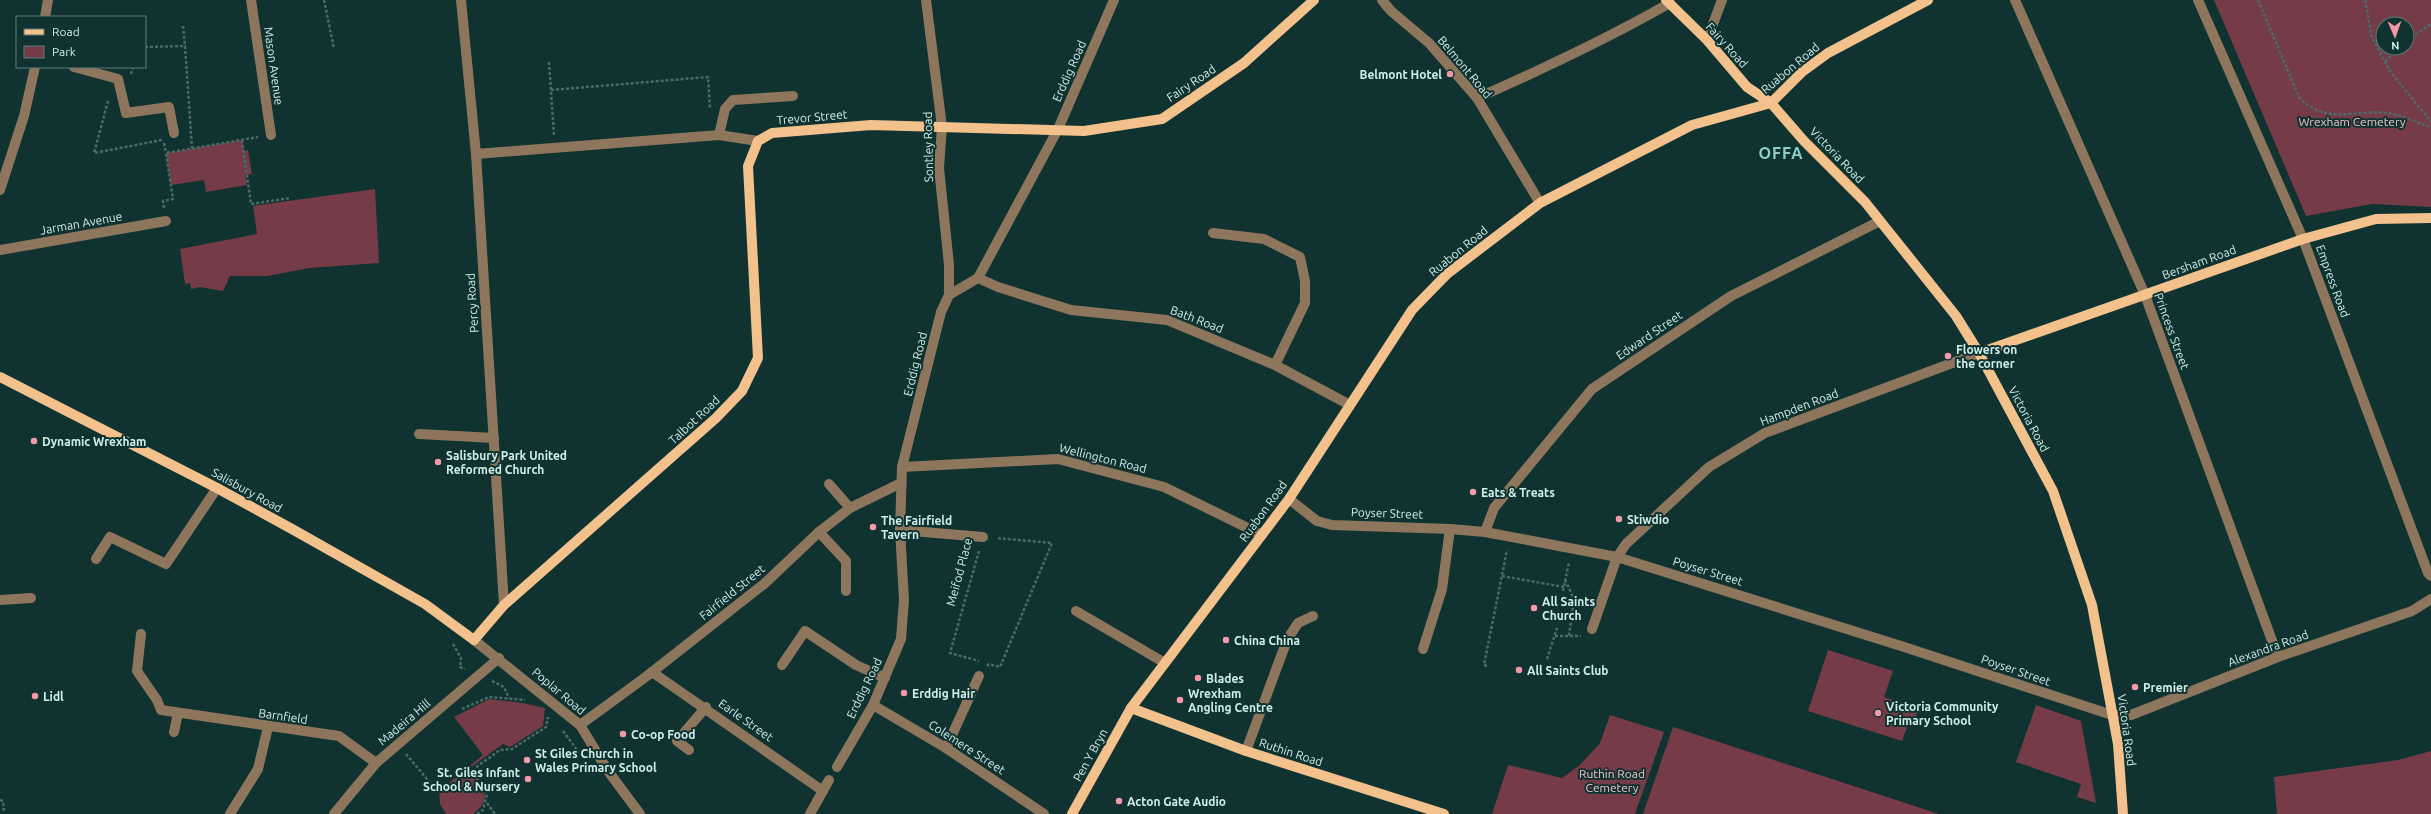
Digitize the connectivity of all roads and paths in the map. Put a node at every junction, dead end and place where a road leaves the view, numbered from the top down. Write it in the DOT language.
graph roads {
  1 [pos="48,0"];
  2 [pos="251,0"];
  3 [pos="324,0"];
  4 [pos="461,0"];
  5 [pos="926,0"];
  6 [pos="1114,0"];
  7 [pos="1314,0"];
  8 [pos="1382,0"];
  9 [pos="1722,0"];
  10 [pos="1928,0"];
  11 [pos="2015,0"];
  12 [pos="2198,0"];
  13 [pos="2258,0"];
  14 [pos="2365,0"];
  15 [pos="1668,1"];
  16 [pos="45,16"];
  17 [pos="2431,24"];
  18 [pos="183,26"];
  19 [pos="2415,35"];
  20 [pos="1707,40"];
  21 [pos="185,46"];
  22 [pos="146,47"];
  23 [pos="334,49"];
  24 [pos="2391,56"];
  25 [pos="549,62"];
  26 [pos="2385,62"];
  27 [pos="35,68"];
  28 [pos="78,68"];
  29 [pos="114,78"];
  30 [pos="551,90"];
  31 [pos="793,96"];
  32 [pos="1477,98"];
  33 [pos="1771,103"];
  34 [pos="2431,122"];
  35 [pos="942,127"];
  36 [pos="2431,127"];
  37 [pos="1058,130"];
  38 [pos="174,133"];
  39 [pos="271,135"];
  40 [pos="715,136"];
  41 [pos="242,140"];
  42 [pos="758,141"];
  43 [pos="192,148"];
  44 [pos="555,148"];
  45 [pos="166,153"];
  46 [pos="476,154"];
  47 [pos="0,190"];
  48 [pos="290,198"];
  49 [pos="1540,203"];
  50 [pos="2431,218"];
  51 [pos="166,221"];
  52 [pos="1880,221"];
  53 [pos="1213,234"];
  54 [pos="2303,239"];
  55 [pos="0,250"];
  56 [pos="978,278"];
  57 [pos="949,294"];
  58 [pos="2145,295"];
  59 [pos="1979,353"];
  60 [pos="1275,365"];
  61 [pos="0,377"];
  62 [pos="1350,405"];
  63 [pos="419,434"];
  64 [pos="494,438"];
  65 [pos="902,467"];
  66 [pos="901,483"];
  67 [pos="829,484"];
  68 [pos="217,488"];
  69 [pos="1289,499"];
  70 [pos="850,508"];
  71 [pos="1450,529"];
  72 [pos="900,530"];
  73 [pos="819,532"];
  74 [pos="1485,532"];
  75 [pos="1262,535"];
  76 [pos="983,537"];
  77 [pos="1510,537"];
  78 [pos="1572,548"];
  79 [pos="1618,557"];
  80 [pos="96,559"];
  81 [pos="1502,576"];
  82 [pos="2431,576"];
  83 [pos="1565,580"];
  84 [pos="1564,587"];
  85 [pos="846,591"];
  86 [pos="1563,591"];
  87 [pos="31,598"];
  88 [pos="2431,599"];
  89 [pos="0,600"];
  90 [pos="504,605"];
  91 [pos="1076,611"];
  92 [pos="1313,616"];
  93 [pos="1557,628"];
  94 [pos="1592,630"];
  95 [pos="141,634"];
  96 [pos="1555,636"];
  97 [pos="1569,636"];
  98 [pos="450,640"];
  99 [pos="474,640"];
  100 [pos="1423,649"];
  101 [pos="2278,657"];
  102 [pos="499,658"];
  103 [pos="1547,659"];
  104 [pos="1165,663"];
  105 [pos="989,664"];
  106 [pos="782,665"];
  107 [pos="1487,666"];
  108 [pos="652,672"];
  109 [pos="479,675"];
  110 [pos="980,676"];
  111 [pos="885,678"];
  112 [pos="509,698"];
  113 [pos="531,701"];
  114 [pos="873,705"];
  115 [pos="706,707"];
  116 [pos="1131,708"];
  117 [pos="458,711"];
  118 [pos="178,713"];
  119 [pos="2112,715"];
  120 [pos="580,725"];
  121 [pos="268,727"];
  122 [pos="546,727"];
  123 [pos="174,732"];
  124 [pos="398,744"];
  125 [pos="946,748"];
  126 [pos="689,750"];
  127 [pos="1246,751"];
  128 [pos="376,763"];
  129 [pos="837,767"];
  130 [pos="830,780"];
  131 [pos="432,785"];
  132 [pos="824,791"];
  133 [pos="0,800"];
  134 [pos="486,803"];
  135 [pos="4,811"];
  136 [pos="230,814"];
  137 [pos="334,814"];
  138 [pos="477,814"];
  139 [pos="495,814"];
  140 [pos="640,814"];
  141 [pos="810,814"];
  142 [pos="1044,814"];
  143 [pos="1072,814"];
  144 [pos="1444,814"];
  145 [pos="2123,814"];
  1 -- 16 [label="street"];
  2 -- 39 [label="street, Mason Avenue"];
  3 -- 23 [label="path"];
  4 -- 46 [label="street, Percy Road"];
  5 -- 35 [label="street, Sontley Road"];
  6 -- 37 [label="street, Erddig Road"];
  7 -- 37 [label="main road, Fairy Road"];
  8 -- 32 [label="street, Belmont Road"];
  9 -- 20 [label="street"];
  10 -- 33 [label="main road, Ruabon Road"];
  11 -- 58 [label="street, Princess Street"];
  12 -- 54 [label="street, Empress Road"];
  13 -- 36 [label="path"];
  14 -- 26 [label="path"];
  15 -- 20 [label="main road, Fairy Road"];
  15 -- 32 [label="street"];
  17 -- 19 [label="path"];
  18 -- 21 [label="path"];
  20 -- 33 [label="main road, Fairy Road"];
  21 -- 22 [label="path"];
  21 -- 43 [label="path"];
  24 -- 26 [label="path"];
  25 -- 30 [label="path"];
  26 -- 34 [label="path"];
  27 -- 47 [label="street"];
  28 -- 29 [label="street"];
  29 -- 38 [label="street"];
  29 -- 45 [label="path"];
  30 -- 40 [label="path"];
  30 -- 44 [label="path"];
  31 -- 40 [label="street"];
  32 -- 49 [label="street, Belmont Road"];
  33 -- 49 [label="main road, Ruabon Road"];
  33 -- 52 [label="main road, Victoria Road"];
  35 -- 37 [label="main road, Trevor Street"];
  35 -- 42 [label="main road, Trevor Street"];
  35 -- 57 [label="street, Sontley Road"];
  37 -- 56 [label="street, Erddig Road"];
  39 -- 41 [label="path"];
  40 -- 42 [label="street"];
  40 -- 44 [label="street"];
  41 -- 43 [label="path"];
  41 -- 48 [label="path"];
  42 -- 90 [label="main road, Talbot Road"];
  43 -- 45 [label="path"];
  44 -- 46 [label="street"];
  45 -- 51 [label="path"];
  46 -- 64 [label="street, Percy Road"];
  49 -- 62 [label="main road, Ruabon Road"];
  50 -- 54 [label="main road, Bersham Road"];
  51 -- 55 [label="street, Jarman Avenue"];
  52 -- 59 [label="main road, Victoria Road"];
  52 -- 74 [label="street, Edward Street"];
  53 -- 60 [label="street"];
  54 -- 58 [label="main road, Bersham Road"];
  54 -- 82 [label="street, Empress Road"];
  56 -- 57 [label="street"];
  56 -- 60 [label="street, Bath Road"];
  57 -- 65 [label="street, Erddig Road"];
  58 -- 59 [label="main road, Bersham Road"];
  58 -- 101 [label="street, Princess Street"];
  59 -- 79 [label="street, Hampden Road"];
  59 -- 119 [label="main road, Victoria Road"];
  60 -- 62 [label="street, Bath Road"];
  61 -- 68 [label="main road, Salisbury Road"];
  62 -- 69 [label="main road, Ruabon Road"];
  63 -- 64 [label="street"];
  64 -- 90 [label="street, Percy Road"];
  65 -- 66 [label="street, Erddig Road"];
  65 -- 75 [label="street, Wellington Road"];
  66 -- 70 [label="street, Fairfield Street"];
  66 -- 72 [label="street, Erddig Road"];
  67 -- 70 [label="street"];
  68 -- 80 [label="street"];
  68 -- 99 [label="main road, Salisbury Road"];
  69 -- 71 [label="street, Poyser Street"];
  69 -- 75 [label="main road, Ruabon Road"];
  70 -- 73 [label="street, Fairfield Street"];
  71 -- 74 [label="street, Poyser Street"];
  71 -- 100 [label="street"];
  72 -- 76 [label="street, Meifod Place"];
  72 -- 111 [label="street, Erddig Road"];
  73 -- 85 [label="street"];
  73 -- 108 [label="street, Fairfield Street"];
  74 -- 77 [label="street, Poyser Street"];
  75 -- 104 [label="main road, Ruabon Road"];
  76 -- 105 [label="path, Meifod Place"];
  76 -- 105 [label="path"];
  77 -- 78 [label="street, Poyser Street"];
  77 -- 81 [label="path"];
  78 -- 79 [label="street, Poyser Street"];
  78 -- 83 [label="path"];
  79 -- 94 [label="street, Hampden Road"];
  79 -- 119 [label="street, Poyser Street"];
  81 -- 84 [label="path"];
  81 -- 107 [label="path"];
  83 -- 84 [label="path"];
  83 -- 97 [label="path"];
  84 -- 86 [label="path"];
  87 -- 89 [label="street"];
  88 -- 101 [label="street, Alexandra Road"];
  90 -- 99 [label="main road, Talbot Road"];
  91 -- 104 [label="street"];
  92 -- 127 [label="street"];
  93 -- 96 [label="path"];
  94 -- 97 [label="path"];
  95 -- 118 [label="street, Barnfield"];
  96 -- 97 [label="path"];
  96 -- 103 [label="path"];
  98 -- 109 [label="path"];
  99 -- 102 [label="street, Poplar Road"];
  101 -- 119 [label="street, Alexandra Road"];
  102 -- 109 [label="street, Madeira Hill"];
  102 -- 120 [label="street, Poplar Road"];
  104 -- 116 [label="main road, Ruabon Road"];
  105 -- 110 [label="path"];
  106 -- 111 [label="street"];
  108 -- 115 [label="street, Earle Street"];
  108 -- 120 [label="street, Fairfield Street"];
  109 -- 112 [label="path"];
  109 -- 124 [label="street, Madeira Hill"];
  110 -- 125 [label="street"];
  111 -- 114 [label="street, Erddig Road"];
  112 -- 113 [label="path"];
  112 -- 117 [label="path"];
  114 -- 125 [label="street, Colemere Street"];
  114 -- 129 [label="street, Erddig Road"];
  115 -- 126 [label="street"];
  115 -- 132 [label="street, Earle Street"];
  116 -- 127 [label="main road, Ruthin Road"];
  116 -- 143 [label="main road, Pen Y Bryn"];
  118 -- 121 [label="street, Barnfield"];
  118 -- 123 [label="street"];
  119 -- 145 [label="main road, Victoria Road"];
  120 -- 140 [label="street, Poplar Road"];
  121 -- 128 [label="street, Barnfield"];
  121 -- 136 [label="street"];
  122 -- 134 [label="path"];
  124 -- 128 [label="street, Madeira Hill"];
  124 -- 131 [label="path"];
  125 -- 142 [label="street, Colemere Street"];
  127 -- 144 [label="main road, Ruthin Road"];
  128 -- 137 [label="street, Madeira Hill"];
  130 -- 132 [label="street"];
  132 -- 141 [label="street"];
  133 -- 135 [label="path"];
  134 -- 138 [label="path"];
  134 -- 139 [label="path"];
}
